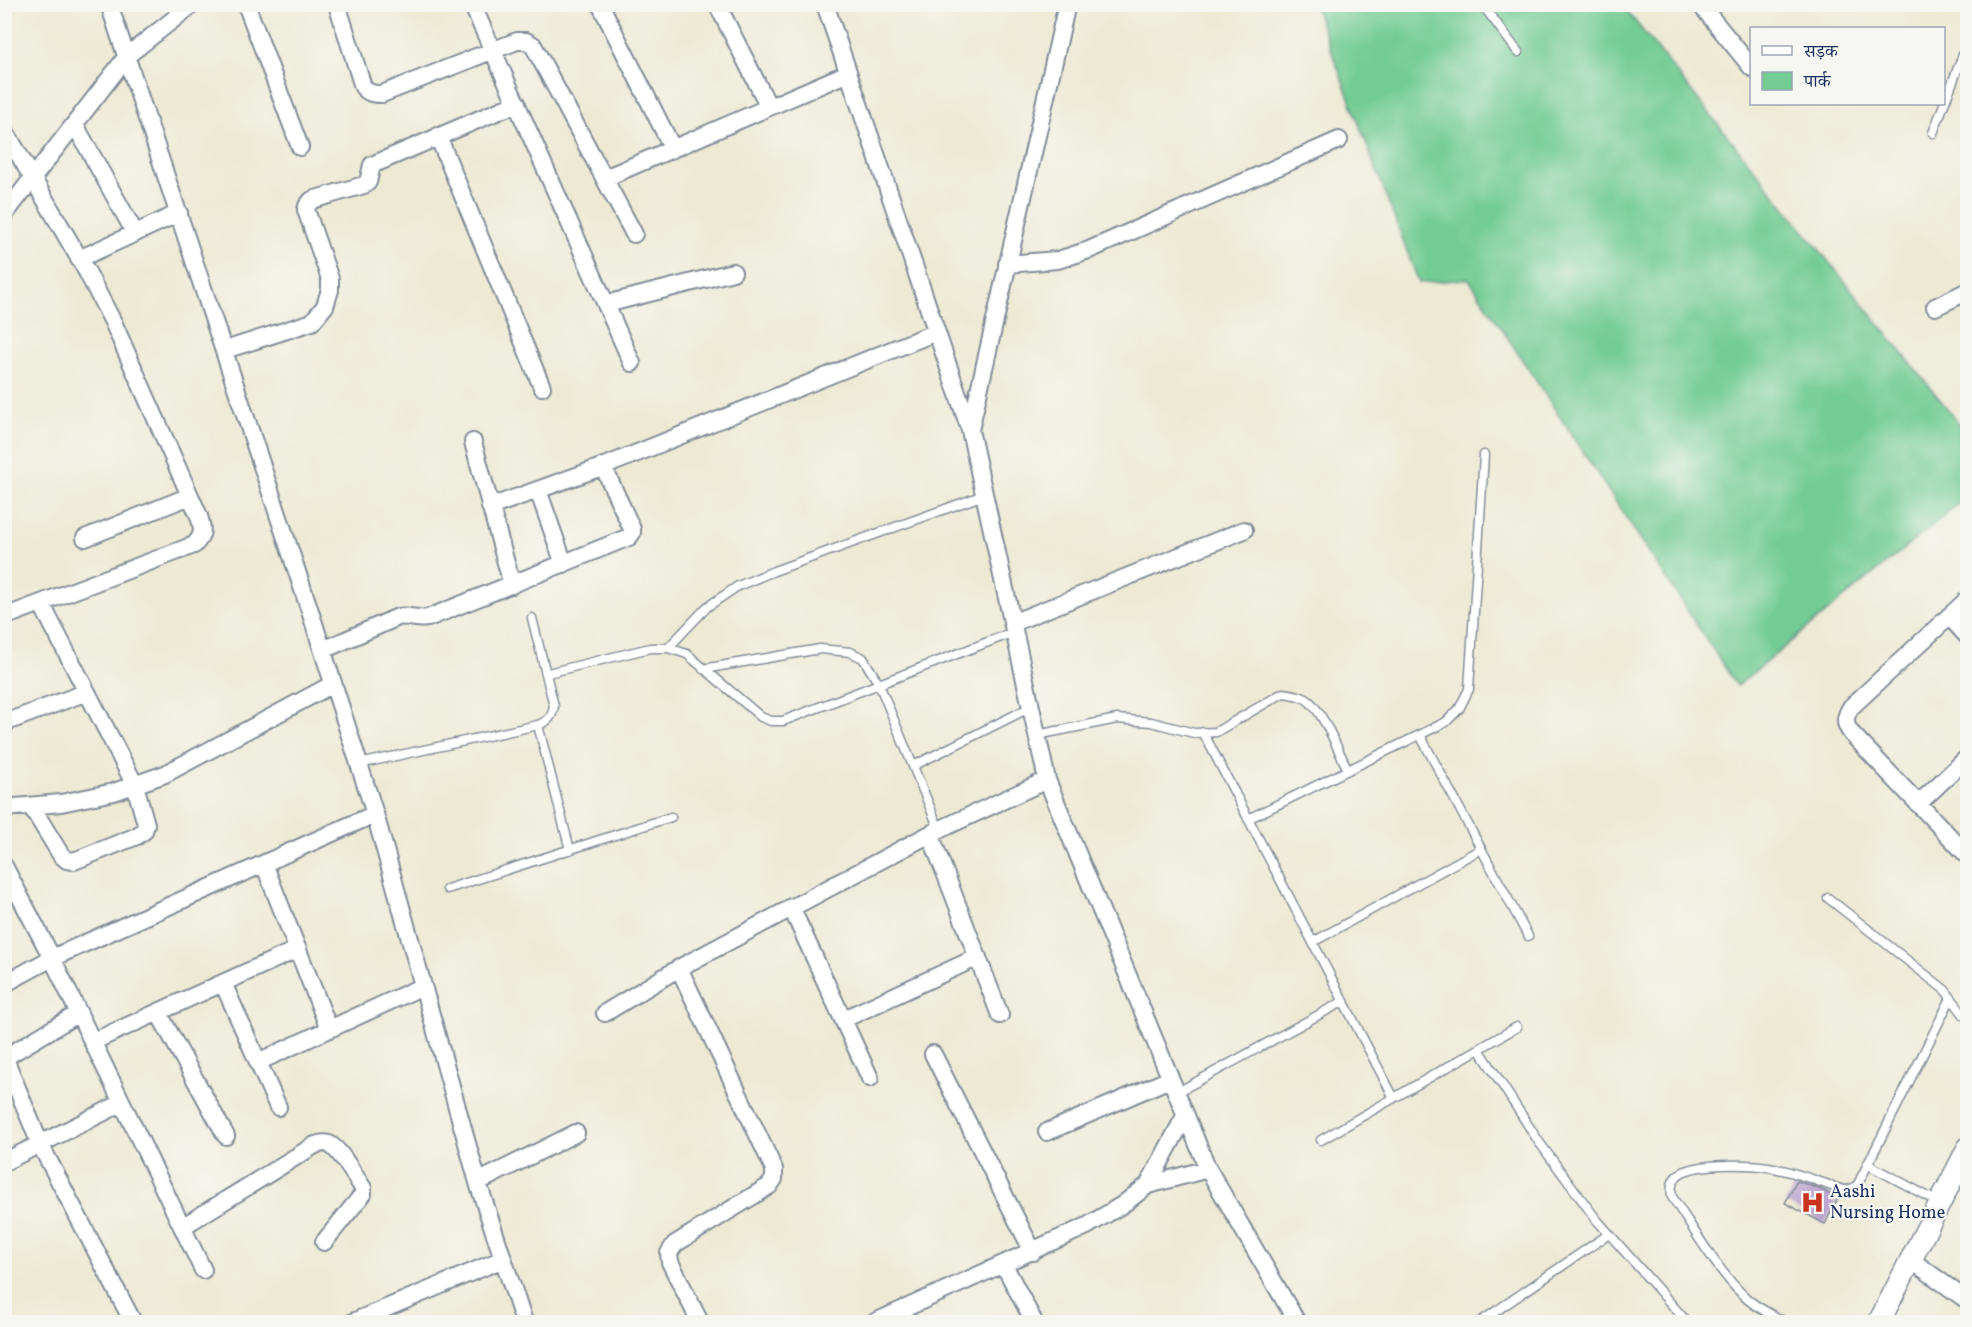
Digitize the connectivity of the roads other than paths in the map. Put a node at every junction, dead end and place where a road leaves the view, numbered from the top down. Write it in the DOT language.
graph roads {
  1 [pos="110,4"];
  2 [pos="194,4"];
  3 [pos="246,4"];
  4 [pos="337,4"];
  5 [pos="472,4"];
  6 [pos="600,4"];
  7 [pos="717,4"];
  8 [pos="825,4"];
  9 [pos="1067,4"];
  10 [pos="1482,4"];
  11 [pos="1700,4"];
  12 [pos="1968,42"];
  13 [pos="492,51"];
  14 [pos="1518,52"];
  15 [pos="128,55"];
  16 [pos="1750,66"];
  17 [pos="848,73"];
  18 [pos="1945,102"];
  19 [pos="517,103"];
  20 [pos="1944,105"];
  21 [pos="769,107"];
  22 [pos="75,125"];
  23 [pos="4,129"];
  24 [pos="1933,133"];
  25 [pos="438,136"];
  26 [pos="1339,140"];
  27 [pos="300,147"];
  28 [pos="673,149"];
  29 [pos="605,178"];
  30 [pos="33,180"];
  31 [pos="179,213"];
  32 [pos="4,215"];
  33 [pos="135,233"];
  34 [pos="634,234"];
  35 [pos="79,259"];
  36 [pos="1008,264"];
  37 [pos="732,272"];
  38 [pos="1968,291"];
  39 [pos="606,304"];
  40 [pos="1935,307"];
  41 [pos="936,332"];
  42 [pos="225,350"];
  43 [pos="632,363"];
  44 [pos="542,387"];
  45 [pos="970,430"];
  46 [pos="473,442"];
  47 [pos="1484,455"];
  48 [pos="603,466"];
  49 [pos="538,490"];
  50 [pos="984,495"];
  51 [pos="190,496"];
  52 [pos="490,507"];
  53 [pos="1244,530"];
  54 [pos="85,538"];
  55 [pos="564,564"];
  56 [pos="512,585"];
  57 [pos="1968,599"];
  58 [pos="41,603"];
  59 [pos="1949,616"];
  60 [pos="4,617"];
  61 [pos="532,618"];
  62 [pos="1013,628"];
  63 [pos="1968,637"];
  64 [pos="668,648"];
  65 [pos="323,650"];
  66 [pos="703,669"];
  67 [pos="548,674"];
  68 [pos="333,684"];
  69 [pos="879,684"];
  70 [pos="87,692"];
  71 [pos="1031,707"];
  72 [pos="4,723"];
  73 [pos="538,725"];
  74 [pos="1203,732"];
  75 [pos="1037,735"];
  76 [pos="1420,735"];
  77 [pos="1968,757"];
  78 [pos="359,764"];
  79 [pos="913,766"];
  80 [pos="1348,770"];
  81 [pos="1047,780"];
  82 [pos="135,785"];
  83 [pos="1918,804"];
  84 [pos="31,806"];
  85 [pos="4,808"];
  86 [pos="375,814"];
  87 [pos="671,817"];
  88 [pos="1248,819"];
  89 [pos="935,831"];
  90 [pos="1481,849"];
  91 [pos="570,850"];
  92 [pos="1968,856"];
  93 [pos="264,864"];
  94 [pos="4,866"];
  95 [pos="447,890"];
  96 [pos="1828,898"];
  97 [pos="791,907"];
  98 [pos="1528,936"];
  99 [pos="1313,942"];
  100 [pos="298,949"];
  101 [pos="978,957"];
  102 [pos="52,958"];
  103 [pos="679,968"];
  104 [pos="223,983"];
  105 [pos="4,984"];
  106 [pos="423,986"];
  107 [pos="1951,998"];
  108 [pos="1344,1001"];
  109 [pos="158,1012"];
  110 [pos="78,1013"];
  111 [pos="605,1013"];
  112 [pos="1000,1015"];
  113 [pos="844,1019"];
  114 [pos="1968,1020"];
  115 [pos="1517,1027"];
  116 [pos="329,1029"];
  117 [pos="92,1042"];
  118 [pos="1479,1049"];
  119 [pos="933,1054"];
  120 [pos="5,1057"];
  121 [pos="258,1062"];
  122 [pos="870,1078"];
  123 [pos="1173,1086"];
  124 [pos="1394,1098"];
  125 [pos="122,1103"];
  126 [pos="278,1107"];
  127 [pos="1185,1116"];
  128 [pos="1047,1132"];
  129 [pos="576,1133"];
  130 [pos="226,1136"];
  131 [pos="1321,1140"];
  132 [pos="40,1144"];
  133 [pos="1968,1148"];
  134 [pos="4,1162"];
  135 [pos="1867,1164"];
  136 [pos="1208,1169"];
  137 [pos="478,1182"];
  138 [pos="1148,1185"];
  139 [pos="1940,1203"];
  140 [pos="182,1227"];
  141 [pos="1609,1234"];
  142 [pos="324,1242"];
  143 [pos="1033,1252"];
  144 [pos="503,1259"];
  145 [pos="1911,1260"];
  146 [pos="1004,1265"];
  147 [pos="203,1270"];
  148 [pos="1968,1302"];
  149 [pos="1292,1321"];
  150 [pos="132,1323"];
  151 [pos="353,1323"];
  152 [pos="524,1323"];
  153 [pos="700,1323"];
  154 [pos="875,1323"];
  155 [pos="1034,1323"];
  156 [pos="1480,1323"];
  157 [pos="1687,1323"];
  158 [pos="1786,1323"];
  159 [pos="1879,1323"];
  1 -- 15 [label="street"];
  2 -- 15 [label="street"];
  3 -- 27 [label="street"];
  4 -- 13 [label="street"];
  5 -- 13 [label="street"];
  6 -- 28 [label="street"];
  7 -- 21 [label="street"];
  8 -- 17 [label="street"];
  9 -- 36 [label="street"];
  10 -- 14 [label="lane"];
  11 -- 16 [label="street"];
  12 -- 18 [label="lane"];
  13 -- 19 [label="street"];
  13 -- 29 [label="street"];
  15 -- 22 [label="street"];
  15 -- 31 [label="street"];
  17 -- 21 [label="street"];
  17 -- 41 [label="street"];
  19 -- 25 [label="street"];
  19 -- 39 [label="street"];
  20 -- 24 [label="lane"];
  21 -- 28 [label="street"];
  22 -- 30 [label="street"];
  22 -- 33 [label="street"];
  23 -- 30 [label="street"];
  25 -- 42 [label="street"];
  25 -- 44 [label="street"];
  26 -- 36 [label="street"];
  28 -- 29 [label="street"];
  29 -- 34 [label="street"];
  30 -- 32 [label="street"];
  30 -- 35 [label="street"];
  31 -- 33 [label="street"];
  31 -- 42 [label="street"];
  33 -- 35 [label="street"];
  35 -- 51 [label="street"];
  36 -- 45 [label="street"];
  37 -- 39 [label="street"];
  38 -- 40 [label="street"];
  39 -- 43 [label="street"];
  41 -- 45 [label="street"];
  41 -- 48 [label="street"];
  42 -- 65 [label="street"];
  45 -- 50 [label="street"];
  46 -- 52 [label="street"];
  47 -- 76 [label="lane"];
  48 -- 49 [label="street"];
  48 -- 55 [label="street"];
  49 -- 52 [label="street"];
  49 -- 55 [label="street"];
  50 -- 62 [label="street"];
  50 -- 64 [label="lane"];
  51 -- 54 [label="street"];
  51 -- 58 [label="street"];
  52 -- 56 [label="street"];
  53 -- 62 [label="street"];
  55 -- 56 [label="street"];
  56 -- 65 [label="street"];
  57 -- 59 [label="street"];
  58 -- 60 [label="street"];
  58 -- 70 [label="street"];
  59 -- 63 [label="street"];
  59 -- 83 [label="street"];
  61 -- 67 [label="lane"];
  62 -- 69 [label="lane"];
  62 -- 71 [label="street"];
  64 -- 66 [label="lane"];
  64 -- 67 [label="lane"];
  65 -- 68 [label="street"];
  66 -- 69 [label="lane"];
  66 -- 69 [label="lane"];
  67 -- 73 [label="lane"];
  68 -- 78 [label="street"];
  68 -- 82 [label="street"];
  69 -- 79 [label="lane"];
  70 -- 72 [label="street"];
  70 -- 82 [label="street"];
  71 -- 75 [label="street"];
  71 -- 79 [label="lane"];
  73 -- 78 [label="lane"];
  73 -- 91 [label="lane"];
  74 -- 75 [label="lane"];
  74 -- 80 [label="lane"];
  74 -- 88 [label="lane"];
  75 -- 81 [label="street"];
  76 -- 80 [label="lane"];
  76 -- 90 [label="lane"];
  77 -- 83 [label="street"];
  78 -- 86 [label="street"];
  79 -- 89 [label="lane"];
  80 -- 88 [label="lane"];
  81 -- 89 [label="street"];
  81 -- 123 [label="street"];
  82 -- 84 [label="street"];
  82 -- 84 [label="street"];
  83 -- 92 [label="street"];
  84 -- 85 [label="street"];
  86 -- 93 [label="street"];
  86 -- 106 [label="street"];
  87 -- 91 [label="lane"];
  88 -- 99 [label="lane"];
  89 -- 97 [label="street"];
  89 -- 101 [label="street"];
  90 -- 98 [label="lane"];
  90 -- 99 [label="lane"];
  91 -- 95 [label="lane"];
  93 -- 100 [label="street"];
  93 -- 102 [label="street"];
  94 -- 102 [label="street"];
  96 -- 107 [label="lane"];
  97 -- 103 [label="street"];
  97 -- 113 [label="street"];
  99 -- 108 [label="lane"];
  100 -- 104 [label="street"];
  100 -- 116 [label="street"];
  101 -- 112 [label="street"];
  101 -- 113 [label="street"];
  102 -- 105 [label="street"];
  102 -- 110 [label="street"];
  103 -- 111 [label="street"];
  103 -- 153 [label="street"];
  104 -- 109 [label="street"];
  104 -- 121 [label="street"];
  106 -- 116 [label="street"];
  106 -- 137 [label="street"];
  107 -- 114 [label="lane"];
  107 -- 135 [label="lane"];
  108 -- 123 [label="lane"];
  108 -- 124 [label="lane"];
  109 -- 117 [label="street"];
  109 -- 130 [label="street"];
  110 -- 117 [label="street"];
  110 -- 120 [label="street"];
  113 -- 122 [label="street"];
  115 -- 118 [label="lane"];
  116 -- 121 [label="street"];
  117 -- 125 [label="street"];
  118 -- 124 [label="lane"];
  118 -- 141 [label="lane"];
  119 -- 143 [label="street"];
  120 -- 132 [label="street"];
  121 -- 126 [label="street"];
  123 -- 127 [label="street"];
  123 -- 128 [label="street"];
  124 -- 131 [label="lane"];
  125 -- 132 [label="street"];
  125 -- 140 [label="street"];
  127 -- 136 [label="street"];
  127 -- 138 [label="street"];
  129 -- 137 [label="street"];
  132 -- 134 [label="street"];
  132 -- 150 [label="street"];
  133 -- 139 [label="street"];
  135 -- 139 [label="lane"];
  135 -- 158 [label="lane"];
  136 -- 138 [label="street"];
  136 -- 149 [label="street"];
  137 -- 144 [label="street"];
  138 -- 143 [label="street"];
  139 -- 145 [label="street"];
  140 -- 142 [label="street"];
  140 -- 147 [label="street"];
  141 -- 156 [label="lane"];
  141 -- 157 [label="lane"];
  143 -- 146 [label="street"];
  144 -- 151 [label="street"];
  144 -- 152 [label="street"];
  145 -- 148 [label="street"];
  145 -- 159 [label="street"];
  146 -- 154 [label="street"];
  146 -- 155 [label="street"];
}
